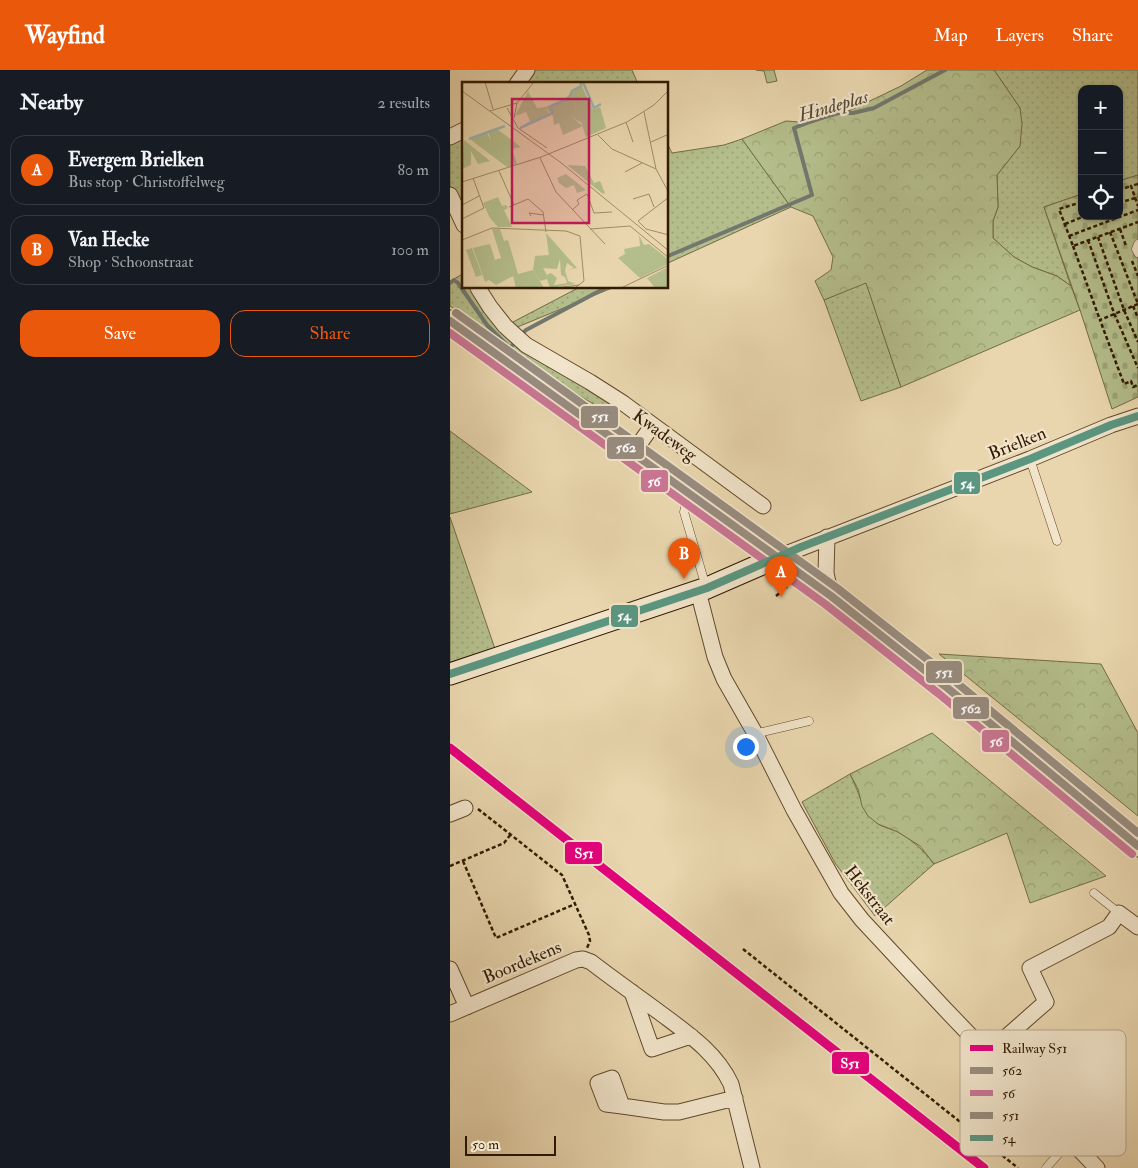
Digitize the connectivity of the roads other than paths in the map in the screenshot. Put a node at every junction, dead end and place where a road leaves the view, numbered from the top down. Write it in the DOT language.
graph roads {
  1 [pos="527,70"];
  2 [pos="518,82"];
  3 [pos="462,131"];
  4 [pos="450,137"];
  5 [pos="450,195"];
  6 [pos="462,221"];
  7 [pos="1138,244"];
  8 [pos="1138,253"];
  9 [pos="479,289"];
  10 [pos="450,320"];
  11 [pos="1138,416"];
  12 [pos="652,426"];
  13 [pos="632,453"];
  14 [pos="1030,459"];
  15 [pos="689,493"];
  16 [pos="763,506"];
  17 [pos="827,537"];
  18 [pos="1057,542"];
  19 [pos="778,557"];
  20 [pos="702,590"];
  21 [pos="831,596"];
  22 [pos="450,674"];
  23 [pos="809,720"];
  24 [pos="756,735"];
  25 [pos="465,808"];
  26 [pos="450,814"];
  27 [pos="1138,846"];
  28 [pos="1094,893"];
  29 [pos="1119,913"];
  30 [pos="1138,927"];
  31 [pos="450,969"];
  32 [pos="632,992"];
  33 [pos="467,1007"];
  34 [pos="450,1014"];
  35 [pos="965,1030"];
  36 [pos="1015,1030"];
  37 [pos="691,1036"];
  38 [pos="735,1098"];
  39 [pos="622,1106"];
  40 [pos="1057,1156"];
  41 [pos="1085,1156"];
  42 [pos="752,1168"];
  43 [pos="1046,1168"];
  44 [pos="1097,1168"];
  1 -- 2 [label="street"];
  3 -- 4 [label="street"];
  5 -- 6 [label="street"];
  7 -- 8 [label="lane"];
  9 -- 12 [label="street, Kwadeweg"];
  10 -- 13 [label="main road, Kwadeweg"];
  11 -- 14 [label="street, Brielken"];
  12 -- 13 [label="street"];
  12 -- 16 [label="street, Kwadeweg"];
  13 -- 15 [label="main road, Kwadeweg"];
  14 -- 17 [label="street, Brielken"];
  14 -- 18 [label="lane"];
  15 -- 19 [label="main road, Kwadeweg"];
  15 -- 20 [label="lane"];
  17 -- 19 [label="street, Brielken"];
  17 -- 21 [label="street"];
  19 -- 20 [label="main road"];
  19 -- 21 [label="main road, Kwadeweg"];
  20 -- 22 [label="main road"];
  20 -- 24 [label="street, Hekstraat"];
  21 -- 27 [label="main road, Kwadeweg"];
  23 -- 24 [label="lane"];
  24 -- 35 [label="street, Hekstraat"];
  25 -- 26 [label="street"];
  28 -- 29 [label="lane"];
  29 -- 30 [label="street"];
  29 -- 36 [label="street"];
  31 -- 33 [label="street"];
  32 -- 33 [label="street, Boordekens"];
  32 -- 37 [label="street, Boordekens"];
  32 -- 37 [label="street"];
  33 -- 34 [label="street, Boordekens"];
  37 -- 38 [label="street, Boordekens"];
  38 -- 39 [label="street"];
  38 -- 42 [label="street, Boordekens"];
  40 -- 43 [label="lane"];
  41 -- 44 [label="street, Hekstraat"];
}
